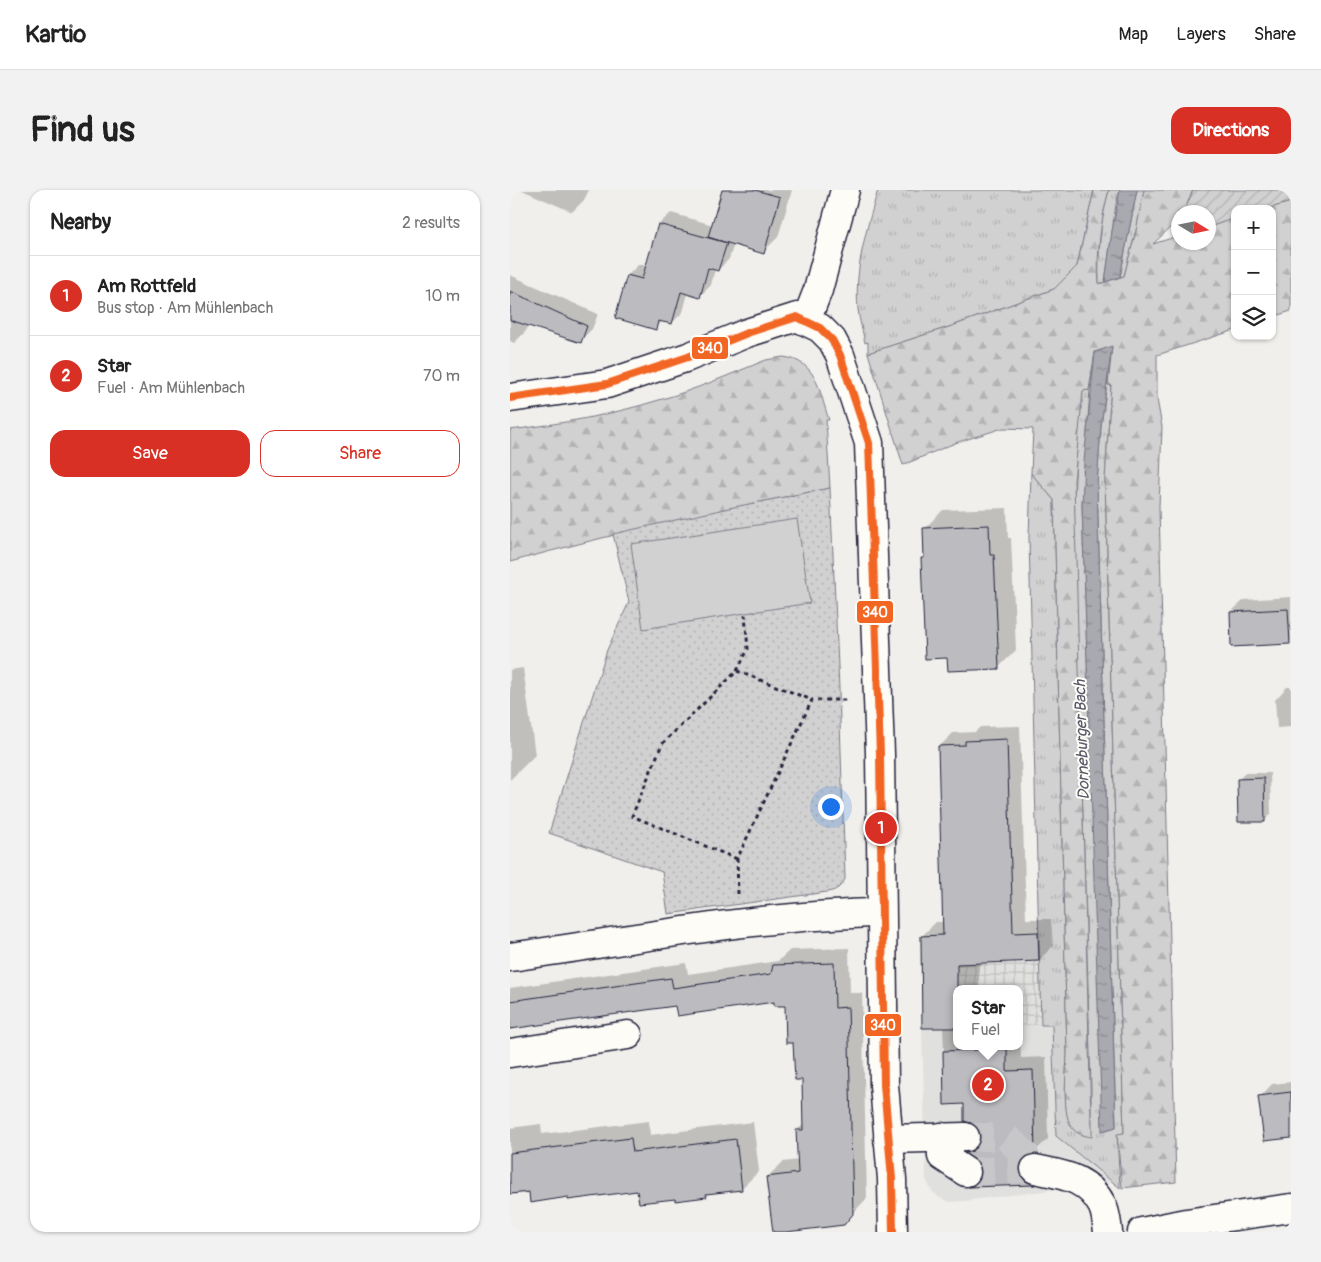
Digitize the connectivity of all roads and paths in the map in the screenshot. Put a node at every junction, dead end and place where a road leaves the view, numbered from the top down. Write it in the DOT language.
graph roads {
  1 [pos="845,190"];
  2 [pos="806,322"];
  3 [pos="510,398"];
  4 [pos="745,615"];
  5 [pos="737,671"];
  6 [pos="878,699"];
  7 [pos="812,700"];
  8 [pos="737,860"];
  9 [pos="881,912"];
  10 [pos="739,924"];
  11 [pos="510,957"];
  12 [pos="628,1035"];
  13 [pos="510,1053"];
  14 [pos="888,1139"];
  15 [pos="1035,1169"];
  16 [pos="966,1172"];
  17 [pos="1291,1208"];
  18 [pos="893,1232"];
  19 [pos="1108,1232"];
  20 [pos="1142,1232"];
  1 -- 2 [label="street"];
  2 -- 3 [label="street"];
  2 -- 6 [label="street"];
  4 -- 5 [label="path"];
  5 -- 7 [label="path"];
  5 -- 8 [label="path"];
  6 -- 7 [label="path"];
  6 -- 9 [label="street"];
  7 -- 8 [label="path"];
  8 -- 10 [label="path"];
  9 -- 10 [label="street"];
  9 -- 14 [label="street"];
  10 -- 11 [label="street"];
  12 -- 13 [label="street"];
  14 -- 16 [label="street"];
  14 -- 18 [label="street"];
  15 -- 19 [label="street"];
  17 -- 20 [label="street"];
}
